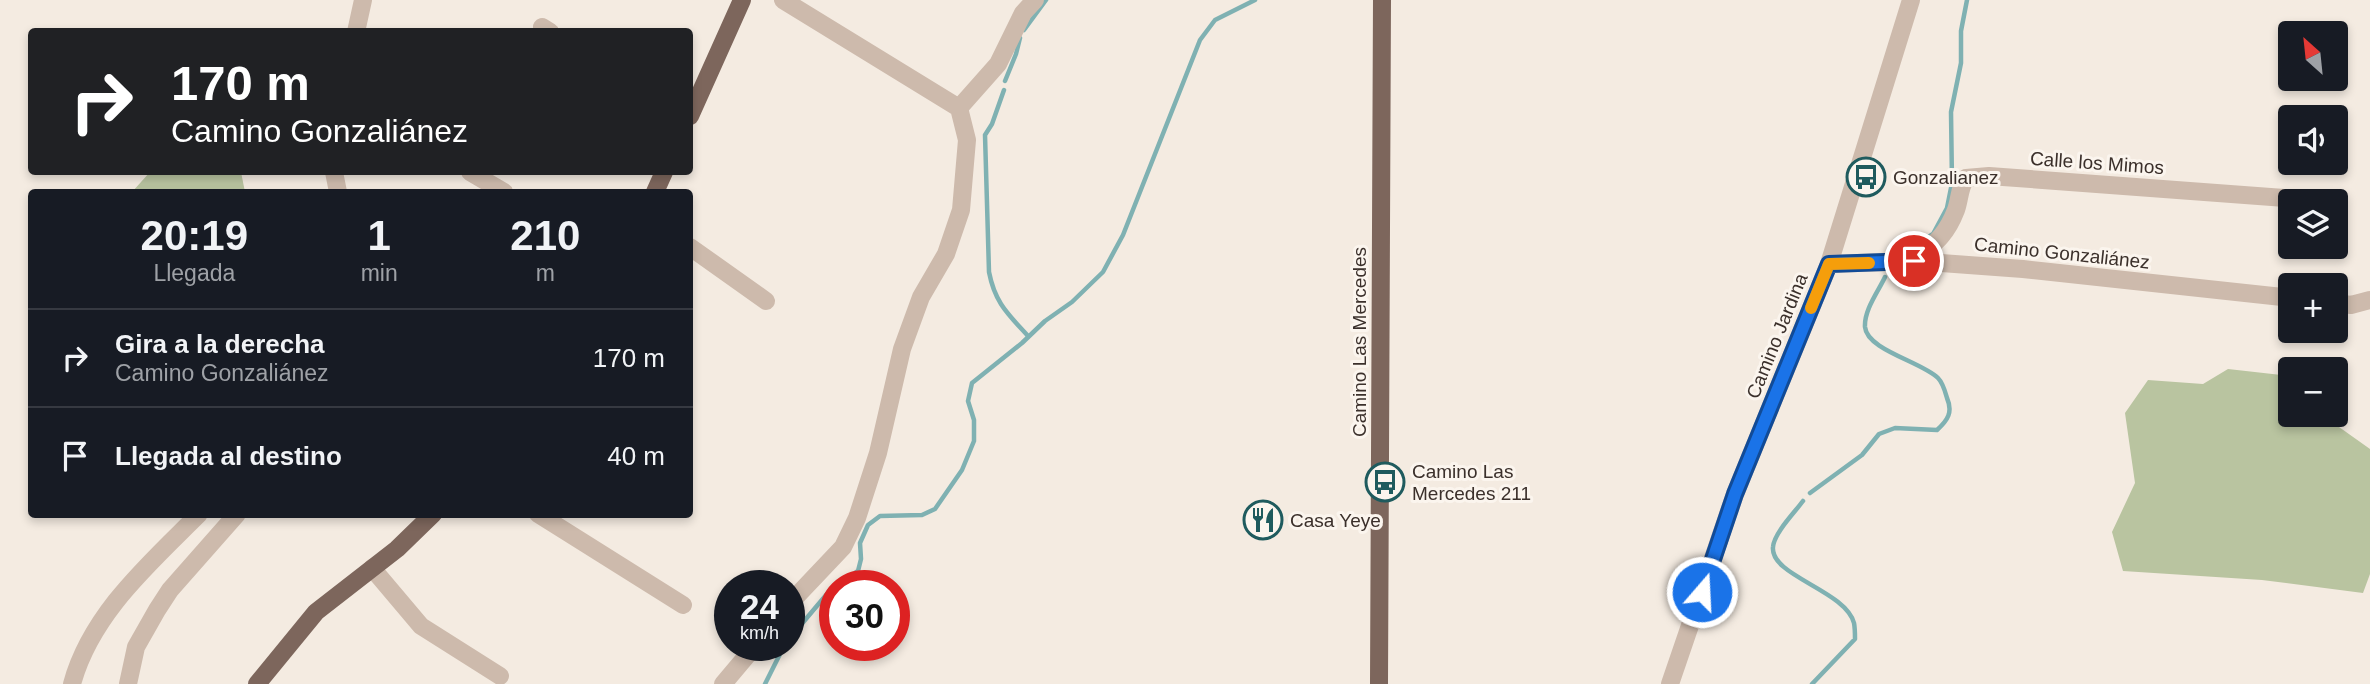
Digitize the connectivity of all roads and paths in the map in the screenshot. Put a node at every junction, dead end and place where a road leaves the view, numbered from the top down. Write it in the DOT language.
graph roads {
  1 [pos="363,0"];
  2 [pos="742,0"];
  3 [pos="783,0"];
  4 [pos="1035,0"];
  5 [pos="1382,0"];
  6 [pos="1911,0"];
  7 [pos="357,28"];
  8 [pos="959,108"];
  9 [pos="693,109"];
  10 [pos="475,175"];
  11 [pos="499,189"];
  12 [pos="2278,197"];
  13 [pos="693,249"];
  14 [pos="1914,261"];
  15 [pos="1829,264"];
  16 [pos="2278,297"];
  17 [pos="2370,300"];
  18 [pos="766,301"];
  19 [pos="2348,305"];
  20 [pos="195,518"];
  21 [pos="233,518"];
  22 [pos="429,518"];
  23 [pos="544,518"];
  24 [pos="372,568"];
  25 [pos="805,587"];
  26 [pos="683,605"];
  27 [pos="742,661"];
  28 [pos="500,676"];
  29 [pos="72,684"];
  30 [pos="128,684"];
  31 [pos="257,684"];
  32 [pos="723,684"];
  33 [pos="1379,684"];
  34 [pos="1670,684"];
  1 -- 7 [label="street"];
  2 -- 9 [label="main road"];
  3 -- 8 [label="street"];
  4 -- 8 [label="street"];
  5 -- 33 [label="main road, Camino Las Mercedes"];
  6 -- 15 [label="street, Camino Jardina"];
  8 -- 25 [label="street"];
  10 -- 11 [label="street"];
  12 -- 14 [label="street, Calle los Mimos"];
  13 -- 18 [label="street"];
  14 -- 15 [label="street, Camino Gonzaliánez"];
  14 -- 16 [label="street, Camino Gonzaliánez"];
  15 -- 34 [label="street, Camino Jardina"];
  17 -- 19 [label="street"];
  20 -- 29 [label="street"];
  21 -- 30 [label="street"];
  22 -- 24 [label="main road"];
  23 -- 26 [label="street"];
  24 -- 28 [label="street"];
  24 -- 31 [label="main road"];
  27 -- 32 [label="street"];
}
